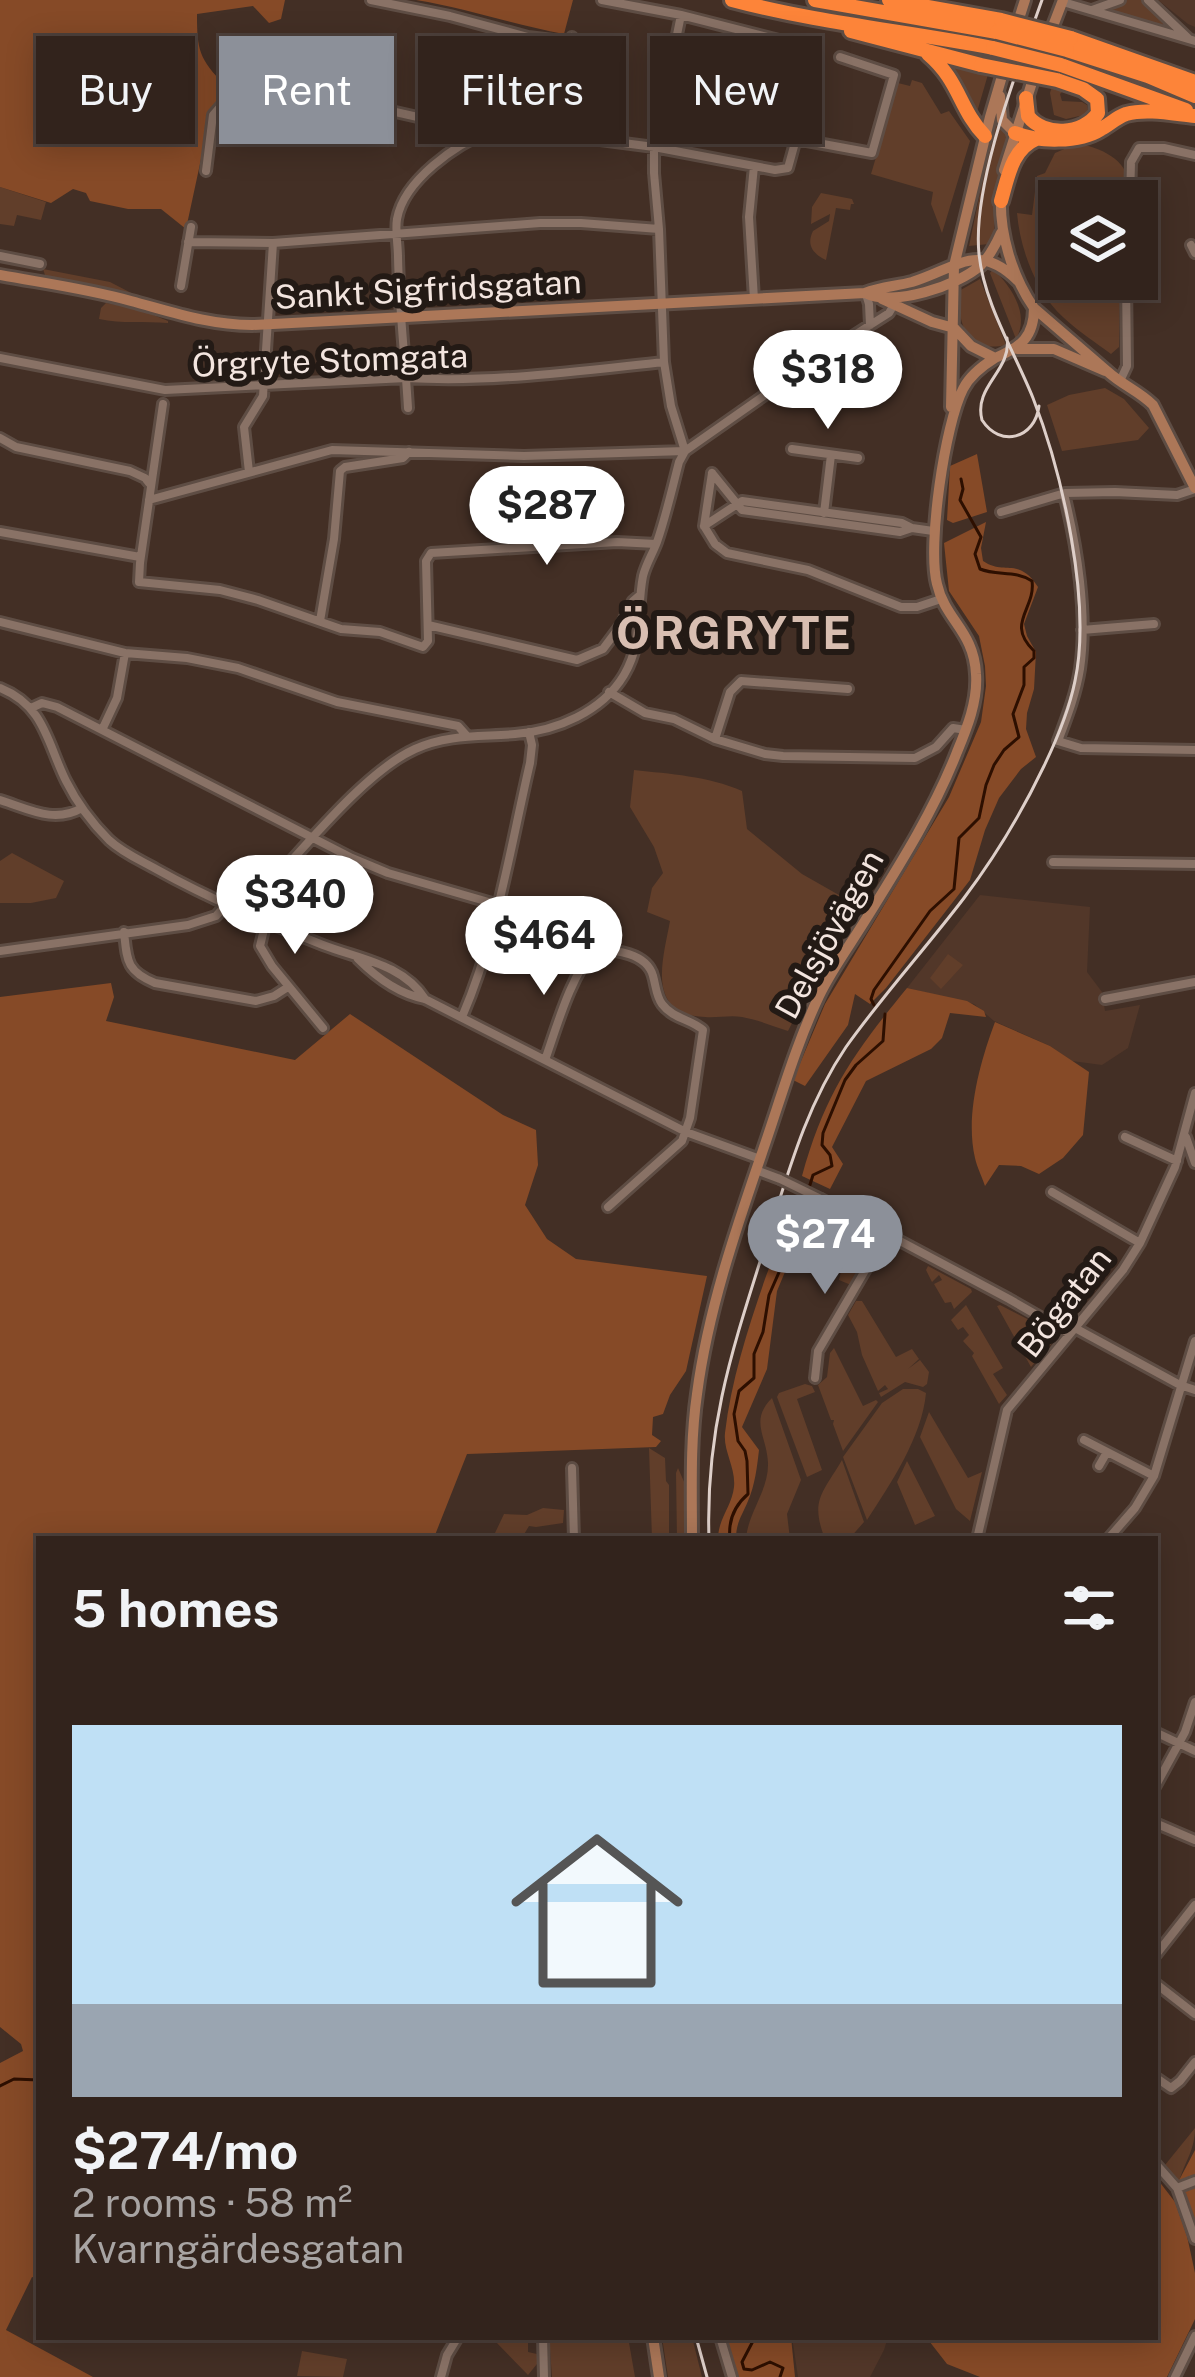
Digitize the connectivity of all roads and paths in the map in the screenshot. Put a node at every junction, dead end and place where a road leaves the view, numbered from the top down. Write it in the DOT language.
graph roads {
  1 [pos="371,0"];
  2 [pos="602,0"];
  3 [pos="732,0"];
  4 [pos="815,0"];
  5 [pos="889,0"];
  6 [pos="1120,0"];
  7 [pos="1148,0"];
  8 [pos="1061,1"];
  9 [pos="1020,4"];
  10 [pos="1078,7"];
  11 [pos="1090,10"];
  12 [pos="681,15"];
  13 [pos="818,20"];
  14 [pos="1055,21"];
  15 [pos="997,33"];
  16 [pos="524,36"];
  17 [pos="763,36"];
  18 [pos="1192,40"];
  19 [pos="924,51"];
  20 [pos="840,57"];
  21 [pos="1064,58"];
  22 [pos="1001,75"];
  23 [pos="1195,82"];
  24 [pos="1195,96"];
  25 [pos="1026,98"];
  26 [pos="1195,115"];
  27 [pos="418,117"];
  28 [pos="1015,133"];
  29 [pos="1038,133"];
  30 [pos="1066,133"];
  31 [pos="985,136"];
  32 [pos="626,143"];
  33 [pos="464,144"];
  34 [pos="795,144"];
  35 [pos="819,144"];
  36 [pos="654,147"];
  37 [pos="1195,155"];
  38 [pos="754,166"];
  39 [pos="206,172"];
  40 [pos="1132,180"];
  41 [pos="1000,200"];
  42 [pos="191,226"];
  43 [pos="659,229"];
  44 [pos="1003,230"];
  45 [pos="398,231"];
  46 [pos="188,242"];
  47 [pos="273,242"];
  48 [pos="0,256"];
  49 [pos="986,260"];
  50 [pos="40,264"];
  51 [pos="954,266"];
  52 [pos="0,275"];
  53 [pos="1018,281"];
  54 [pos="952,282"];
  55 [pos="181,286"];
  56 [pos="865,293"];
  57 [pos="754,299"];
  58 [pos="897,300"];
  59 [pos="1126,300"];
  60 [pos="662,305"];
  61 [pos="1034,308"];
  62 [pos="400,318"];
  63 [pos="932,322"];
  64 [pos="268,325"];
  65 [pos="870,325"];
  66 [pos="954,328"];
  67 [pos="1017,349"];
  68 [pos="952,350"];
  69 [pos="0,358"];
  70 [pos="995,358"];
  71 [pos="664,362"];
  72 [pos="1107,372"];
  73 [pos="406,378"];
  74 [pos="1125,385"];
  75 [pos="264,386"];
  76 [pos="163,404"];
  77 [pos="408,408"];
  78 [pos="0,438"];
  79 [pos="949,438"];
  80 [pos="792,449"];
  81 [pos="410,451"];
  82 [pos="685,451"];
  83 [pos="831,455"];
  84 [pos="858,458"];
  85 [pos="249,472"];
  86 [pos="150,484"];
  87 [pos="1195,489"];
  88 [pos="1064,494"];
  89 [pos="148,500"];
  90 [pos="737,504"];
  91 [pos="1000,512"];
  92 [pos="824,516"];
  93 [pos="704,526"];
  94 [pos="933,531"];
  95 [pos="0,532"];
  96 [pos="656,544"];
  97 [pos="140,557"];
  98 [pos="641,594"];
  99 [pos="941,598"];
  100 [pos="0,622"];
  101 [pos="320,622"];
  102 [pos="1154,624"];
  103 [pos="428,625"];
  104 [pos="1082,630"];
  105 [pos="124,653"];
  106 [pos="0,688"];
  107 [pos="848,689"];
  108 [pos="609,692"];
  109 [pos="31,708"];
  110 [pos="102,730"];
  111 [pos="966,730"];
  112 [pos="529,732"];
  113 [pos="466,735"];
  114 [pos="715,739"];
  115 [pos="1195,750"];
  116 [pos="0,800"];
  117 [pos="82,808"];
  118 [pos="314,839"];
  119 [pos="1053,862"];
  120 [pos="1195,865"];
  121 [pos="499,905"];
  122 [pos="225,906"];
  123 [pos="249,914"];
  124 [pos="266,921"];
  125 [pos="124,932"];
  126 [pos="0,951"];
  127 [pos="1195,982"];
  128 [pos="288,988"];
  129 [pos="1105,999"];
  130 [pos="462,1017"];
  131 [pos="322,1028"];
  132 [pos="545,1060"];
  133 [pos="1195,1093"];
  134 [pos="686,1132"];
  135 [pos="1185,1136"];
  136 [pos="1125,1137"];
  137 [pos="1176,1164"];
  138 [pos="758,1165"];
  139 [pos="1195,1166"];
  140 [pos="1052,1192"];
  141 [pos="608,1207"];
  142 [pos="887,1233"];
  143 [pos="1139,1243"];
  144 [pos="1072,1331"];
  145 [pos="1195,1341"];
  146 [pos="815,1378"];
  147 [pos="1180,1385"];
  148 [pos="1195,1390"];
  149 [pos="1084,1441"];
  150 [pos="1107,1452"];
  151 [pos="1099,1466"];
  152 [pos="572,1468"];
  153 [pos="1154,1476"];
  154 [pos="574,1536"];
  155 [pos="692,1536"];
  156 [pos="978,1536"];
  157 [pos="1111,1536"];
  158 [pos="1195,1702"];
  159 [pos="1158,1733"];
  160 [pos="1179,1743"];
  161 [pos="1195,1751"];
  162 [pos="1158,1782"];
  163 [pos="1158,1824"];
  164 [pos="1195,1840"];
  165 [pos="1193,1912"];
  166 [pos="1158,1953"];
  167 [pos="1158,1985"];
  168 [pos="1195,2014"];
  169 [pos="1195,2062"];
  170 [pos="1158,2080"];
  171 [pos="1158,2167"];
  172 [pos="1195,2181"];
  173 [pos="1177,2188"];
  174 [pos="1195,2239"];
  175 [pos="1195,2336"];
  176 [pos="456,2340"];
  177 [pos="543,2340"];
  178 [pos="653,2340"];
  179 [pos="721,2340"];
  180 [pos="1190,2359"];
  181 [pos="441,2377"];
  182 [pos="544,2377"];
  183 [pos="658,2377"];
  184 [pos="732,2377"];
  185 [pos="1174,2377"];
  1 -- 16 [label="street"];
  2 -- 12 [label="street"];
  3 -- 13 [label="highway"];
  4 -- 15 [label="highway"];
  5 -- 15 [label="highway"];
  6 -- 11 [label="street"];
  7 -- 18 [label="street"];
  8 -- 10 [label="street"];
  8 -- 14 [label="street"];
  9 -- 22 [label="street"];
  10 -- 11 [label="street"];
  10 -- 14 [label="street"];
  11 -- 18 [label="street"];
  12 -- 17 [label="street"];
  12 -- 36 [label="street"];
  13 -- 15 [label="highway"];
  13 -- 19 [label="highway"];
  14 -- 25 [label="street"];
  15 -- 21 [label="highway, bridge"];
  19 -- 21 [label="highway, bridge"];
  19 -- 31 [label="highway"];
  20 -- 35 [label="street"];
  21 -- 23 [label="highway"];
  21 -- 24 [label="highway"];
  21 -- 26 [label="highway"];
  21 -- 30 [label="highway"];
  22 -- 28 [label="street"];
  22 -- 31 [label="street"];
  25 -- 28 [label="street"];
  25 -- 29 [label="highway"];
  26 -- 30 [label="highway"];
  27 -- 39 [label="street"];
  28 -- 29 [label="highway"];
  28 -- 41 [label="street"];
  29 -- 30 [label="highway"];
  29 -- 41 [label="highway"];
  31 -- 51 [label="street"];
  32 -- 36 [label="street"];
  33 -- 45 [label="street"];
  34 -- 38 [label="street"];
  36 -- 38 [label="street"];
  36 -- 43 [label="street"];
  37 -- 40 [label="street"];
  38 -- 57 [label="street"];
  41 -- 44 [label="street"];
  42 -- 46 [label="street"];
  43 -- 45 [label="street"];
  43 -- 60 [label="street"];
  44 -- 49 [label="street"];
  44 -- 53 [label="street"];
  45 -- 47 [label="street"];
  45 -- 62 [label="street"];
  46 -- 47 [label="street"];
  46 -- 55 [label="street"];
  47 -- 64 [label="street"];
  48 -- 50 [label="street"];
  49 -- 51 [label="street, Sankt Sigfridsgatan"];
  49 -- 53 [label="street"];
  49 -- 54 [label="street"];
  51 -- 54 [label="street"];
  51 -- 56 [label="street, Sankt Sigfridsgatan"];
  52 -- 64 [label="street, Sankt Sigfridsgatan"];
  53 -- 61 [label="street"];
  54 -- 58 [label="street"];
  54 -- 66 [label="street"];
  56 -- 57 [label="street, Sankt Sigfridsgatan"];
  56 -- 58 [label="street, Sankt Sigfridsgatan"];
  56 -- 65 [label="street"];
  57 -- 60 [label="street, Sankt Sigfridsgatan"];
  58 -- 63 [label="street, Sankt Sigfridsgatan"];
  58 -- 65 [label="street"];
  59 -- 74 [label="street"];
  60 -- 62 [label="street, Sankt Sigfridsgatan"];
  60 -- 71 [label="street"];
  61 -- 67 [label="street"];
  61 -- 72 [label="street"];
  62 -- 64 [label="street, Sankt Sigfridsgatan"];
  62 -- 73 [label="street"];
  63 -- 66 [label="street, Sankt Sigfridsgatan"];
  63 -- 68 [label="street, Sankt Sigfridsgatan"];
  64 -- 75 [label="street"];
  65 -- 82 [label="street"];
  66 -- 68 [label="street, Delsjövägen"];
  66 -- 70 [label="street"];
  67 -- 70 [label="street"];
  67 -- 72 [label="street"];
  68 -- 79 [label="street, Delsjövägen"];
  69 -- 75 [label="street, Örgryte Stomgata"];
  70 -- 79 [label="street, Delsjövägen"];
  71 -- 73 [label="street, Örgryte Stomgata"];
  71 -- 82 [label="street"];
  72 -- 74 [label="street"];
  73 -- 75 [label="street, Örgryte Stomgata"];
  73 -- 77 [label="street"];
  74 -- 87 [label="street"];
  75 -- 85 [label="street"];
  76 -- 86 [label="street"];
  78 -- 86 [label="street"];
  79 -- 94 [label="street, Delsjövägen"];
  80 -- 83 [label="street"];
  81 -- 82 [label="street"];
  81 -- 85 [label="street"];
  81 -- 101 [label="street"];
  82 -- 96 [label="street"];
  83 -- 84 [label="street"];
  83 -- 92 [label="street"];
  85 -- 89 [label="street"];
  86 -- 89 [label="street"];
  87 -- 88 [label="street"];
  88 -- 91 [label="street"];
  88 -- 104 [label="street"];
  89 -- 97 [label="street"];
  90 -- 92 [label="street"];
  90 -- 93 [label="street"];
  90 -- 93 [label="street"];
  92 -- 94 [label="street"];
  93 -- 99 [label="street"];
  94 -- 99 [label="street, Delsjövägen"];
  95 -- 97 [label="street"];
  96 -- 98 [label="street"];
  96 -- 103 [label="street"];
  97 -- 101 [label="street"];
  98 -- 103 [label="street"];
  98 -- 108 [label="street"];
  99 -- 111 [label="street, Delsjövägen"];
  100 -- 105 [label="street"];
  101 -- 103 [label="street"];
  102 -- 104 [label="street"];
  104 -- 115 [label="street"];
  105 -- 110 [label="street"];
  105 -- 113 [label="street"];
  106 -- 109 [label="street"];
  107 -- 114 [label="street"];
  108 -- 112 [label="street"];
  108 -- 114 [label="street"];
  109 -- 110 [label="street"];
  109 -- 117 [label="street"];
  110 -- 118 [label="street"];
  111 -- 114 [label="street"];
  111 -- 138 [label="street, Delsjövägen"];
  112 -- 113 [label="street"];
  112 -- 121 [label="street"];
  113 -- 118 [label="street"];
  116 -- 117 [label="street"];
  117 -- 122 [label="street"];
  118 -- 121 [label="street"];
  118 -- 123 [label="street"];
  119 -- 120 [label="street"];
  121 -- 130 [label="street"];
  122 -- 123 [label="street"];
  122 -- 125 [label="street"];
  123 -- 124 [label="street"];
  124 -- 128 [label="street"];
  124 -- 130 [label="street"];
  125 -- 126 [label="street"];
  125 -- 128 [label="street"];
  127 -- 129 [label="street"];
  128 -- 131 [label="street"];
  130 -- 132 [label="street"];
  132 -- 134 [label="street"];
  132 -- 134 [label="street"];
  133 -- 135 [label="street, Bögatan"];
  134 -- 138 [label="street"];
  134 -- 141 [label="street"];
  135 -- 137 [label="street, Bögatan"];
  135 -- 139 [label="street"];
  136 -- 137 [label="street"];
  137 -- 139 [label="street"];
  137 -- 143 [label="street, Bögatan"];
  138 -- 142 [label="street, bridge"];
  138 -- 155 [label="street, Delsjövägen"];
  140 -- 143 [label="street"];
  142 -- 144 [label="street"];
  142 -- 146 [label="street"];
  143 -- 144 [label="street, Bögatan"];
  144 -- 147 [label="street"];
  144 -- 156 [label="street, Bögatan"];
  145 -- 147 [label="street"];
  147 -- 148 [label="street"];
  147 -- 153 [label="street"];
  149 -- 150 [label="street"];
  150 -- 151 [label="street"];
  150 -- 153 [label="street"];
  152 -- 154 [label="street"];
  153 -- 157 [label="street"];
  158 -- 160 [label="street"];
  159 -- 160 [label="street"];
  160 -- 161 [label="street"];
  160 -- 162 [label="street"];
  163 -- 164 [label="street"];
  165 -- 166 [label="street"];
  167 -- 168 [label="street"];
  169 -- 170 [label="street"];
  171 -- 173 [label="street"];
  172 -- 173 [label="street"];
  173 -- 174 [label="street"];
  175 -- 180 [label="street"];
  176 -- 181 [label="street"];
  177 -- 182 [label="street"];
  178 -- 183 [label="street"];
  179 -- 184 [label="street"];
  180 -- 185 [label="street"];
}
